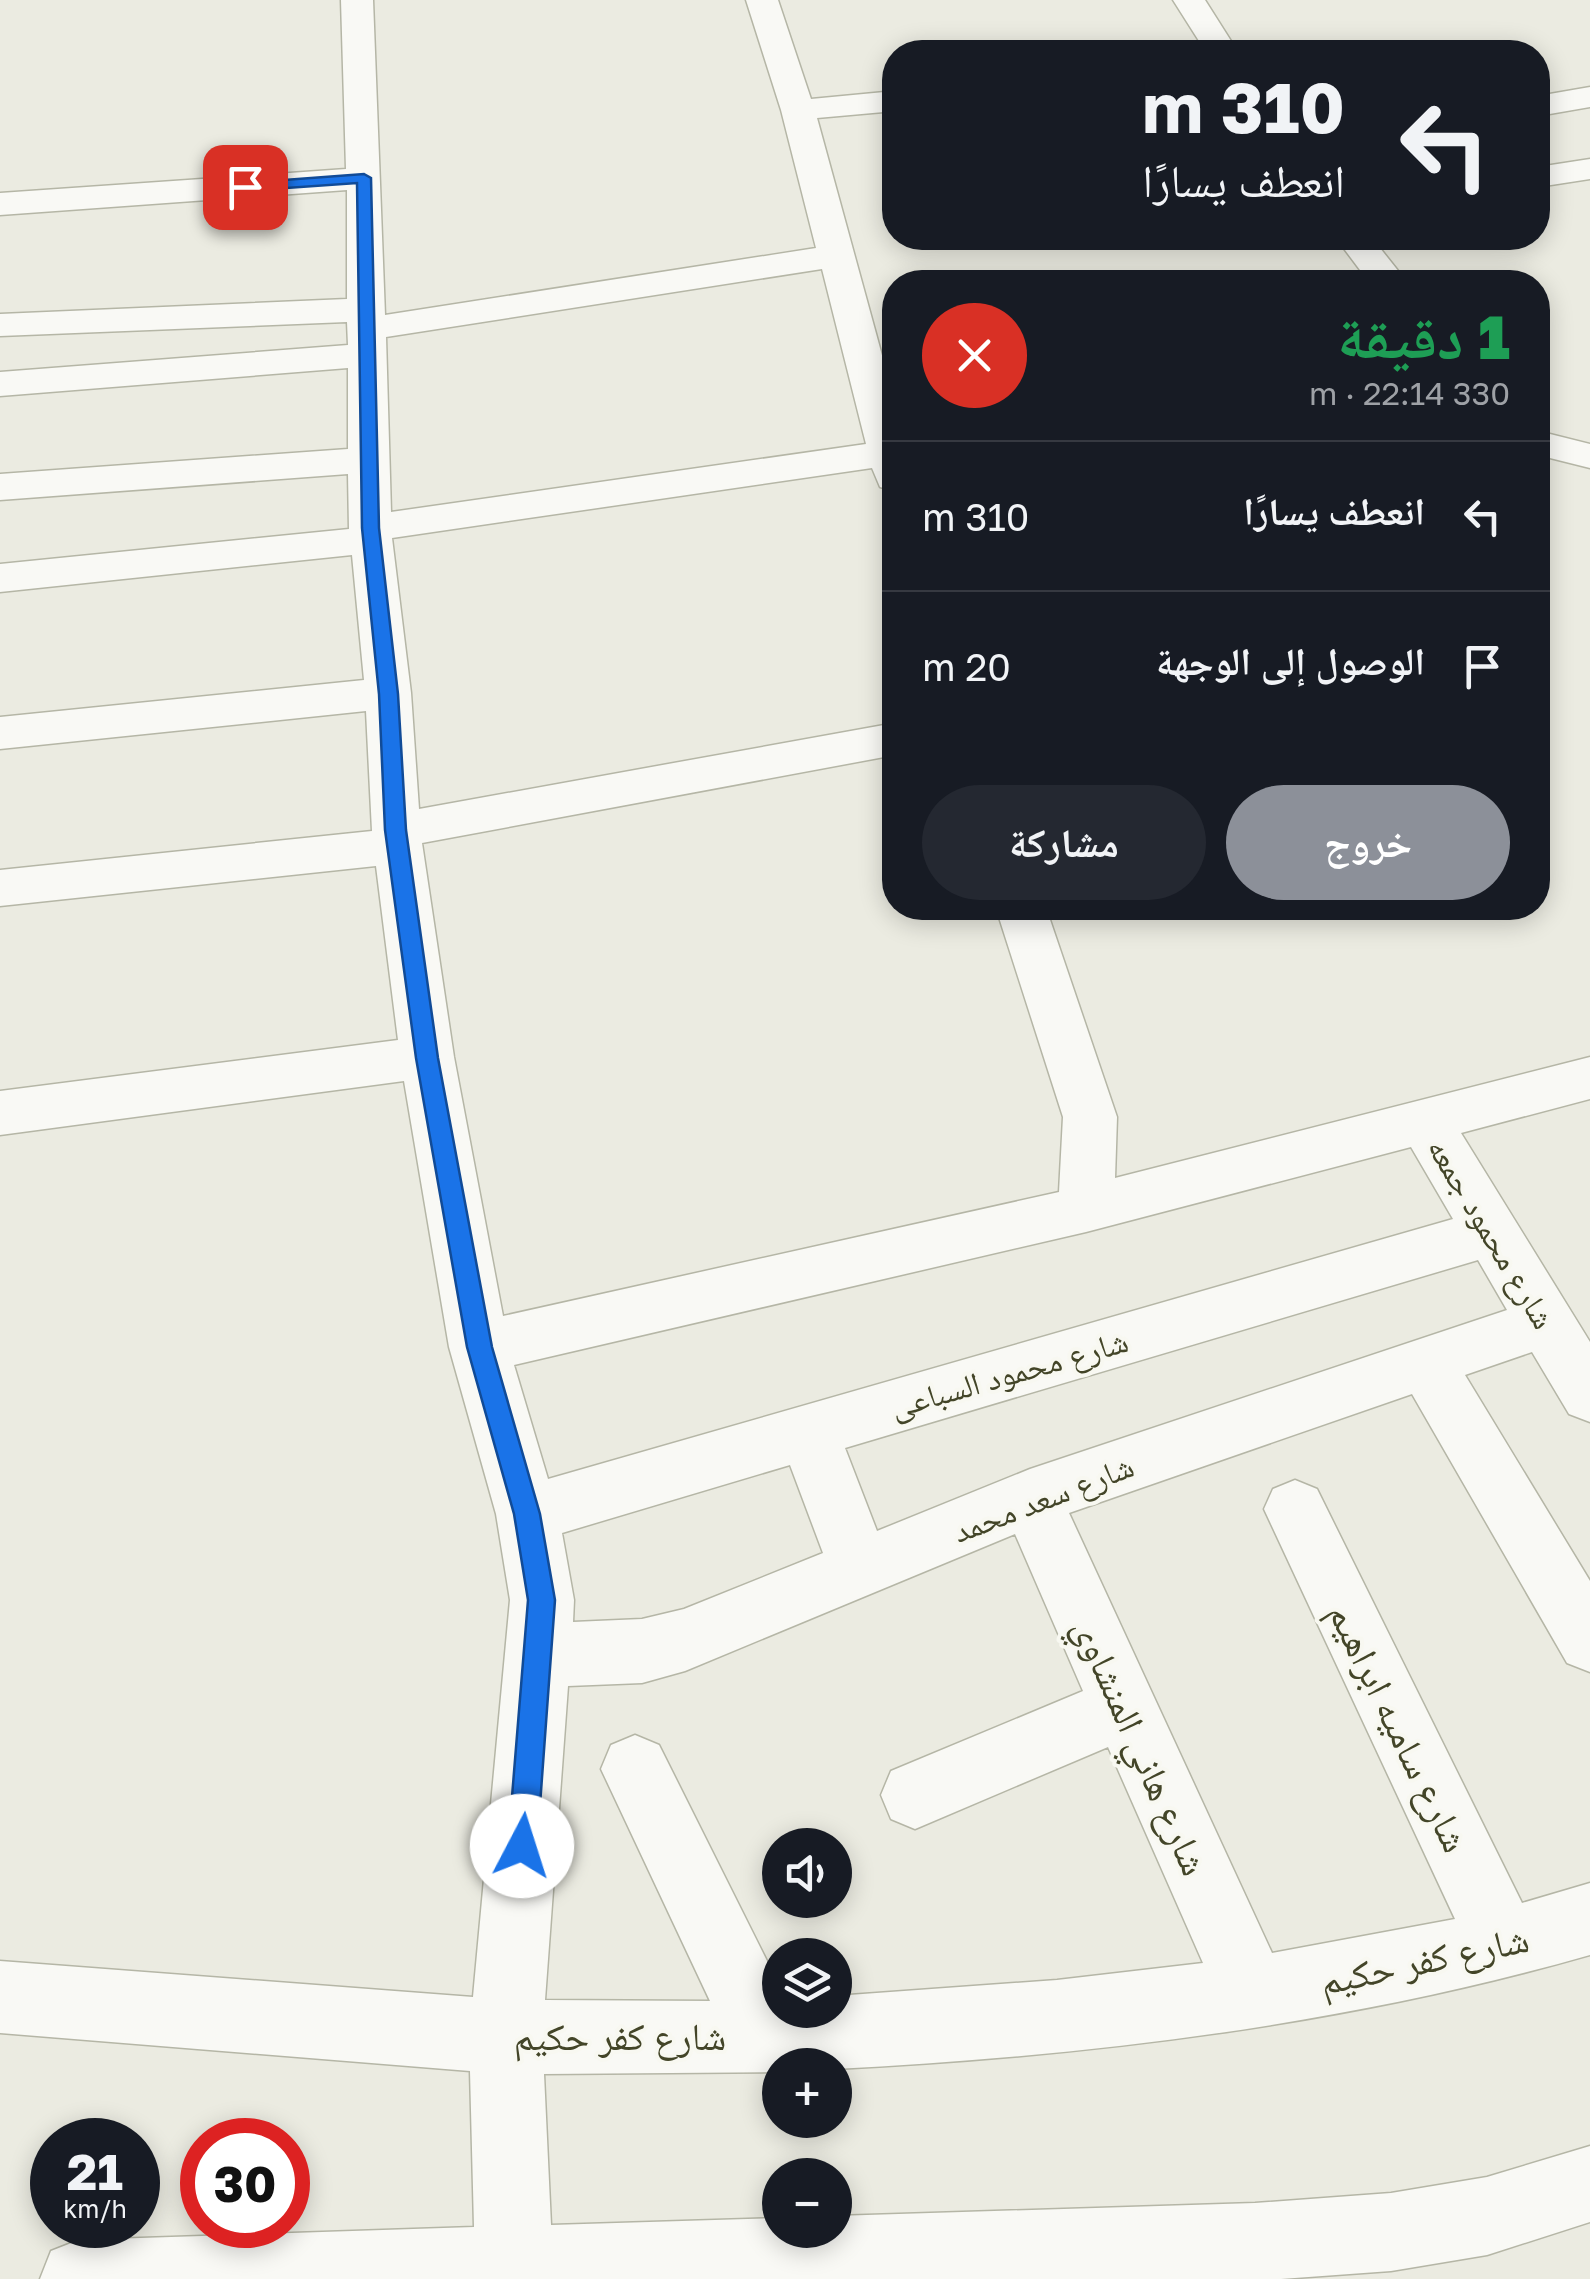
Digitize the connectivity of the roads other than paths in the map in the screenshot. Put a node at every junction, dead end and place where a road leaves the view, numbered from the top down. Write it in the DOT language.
graph roads {
  1 [pos="356,0"];
  2 [pos="762,0"];
  3 [pos="1189,0"];
  4 [pos="1214,40"];
  5 [pos="1590,98"];
  6 [pos="882,101"];
  7 [pos="1550,104"];
  8 [pos="798,110"];
  9 [pos="1590,169"];
  10 [pos="1550,176"];
  11 [pos="364,178"];
  12 [pos="0,204"];
  13 [pos="1363,250"];
  14 [pos="836,256"];
  15 [pos="1379,270"];
  16 [pos="0,325"];
  17 [pos="367,332"];
  18 [pos="0,384"];
  19 [pos="882,428"];
  20 [pos="1550,447"];
  21 [pos="1590,456"];
  22 [pos="370,460"];
  23 [pos="882,467"];
  24 [pos="0,486"];
  25 [pos="371,534"];
  26 [pos="0,578"];
  27 [pos="388,694"];
  28 [pos="0,733"];
  29 [pos="882,742"];
  30 [pos="397,838"];
  31 [pos="0,888"];
  32 [pos="1025,920"];
  33 [pos="427,1058"];
  34 [pos="1587,1084"];
  35 [pos="0,1112"];
  36 [pos="1424,1121"];
  37 [pos="1086,1209"];
  38 [pos="1491,1232"];
  39 [pos="1546,1322"];
  40 [pos="479,1347"];
  41 [pos="1426,1364"];
  42 [pos="1590,1395"];
  43 [pos="808,1432"];
  44 [pos="1030,1498"];
  45 [pos="1295,1509"];
  46 [pos="527,1514"];
  47 [pos="860,1570"];
  48 [pos="1590,1641"];
  49 [pos="539,1656"];
  50 [pos="1124,1707"];
  51 [pos="636,1769"];
  52 [pos="915,1795"];
  53 [pos="1590,1919"];
  54 [pos="1505,1945"];
  55 [pos="1253,1993"];
  56 [pos="0,1997"];
  57 [pos="765,2035"];
  58 [pos="506,2036"];
  59 [pos="1590,2184"];
  60 [pos="513,2273"];
  61 [pos="79,2279"];
  1 -- 11 [label="street"];
  2 -- 8 [label="street"];
  3 -- 4 [label="street"];
  5 -- 7 [label="street"];
  6 -- 8 [label="street"];
  8 -- 14 [label="street"];
  9 -- 10 [label="street"];
  11 -- 12 [label="street"];
  11 -- 17 [label="street"];
  13 -- 15 [label="street"];
  14 -- 17 [label="street"];
  14 -- 19 [label="street"];
  16 -- 17 [label="street"];
  17 -- 18 [label="street"];
  17 -- 22 [label="street"];
  20 -- 21 [label="street"];
  22 -- 24 [label="street"];
  22 -- 25 [label="street"];
  23 -- 25 [label="street"];
  25 -- 26 [label="street"];
  25 -- 27 [label="street"];
  27 -- 28 [label="street"];
  27 -- 30 [label="street"];
  29 -- 30 [label="street"];
  30 -- 31 [label="street"];
  30 -- 33 [label="street"];
  32 -- 37 [label="street"];
  33 -- 35 [label="street"];
  33 -- 40 [label="street"];
  34 -- 36 [label="street"];
  36 -- 37 [label="street"];
  36 -- 38 [label="street, شارع محمود جمعه"];
  37 -- 40 [label="street"];
  38 -- 39 [label="street, شارع محمود جمعه"];
  38 -- 43 [label="street, شارع محمود السباعى"];
  39 -- 41 [label="street, شارع سعد محمد"];
  39 -- 42 [label="street, شارع محمود جمعه"];
  40 -- 46 [label="street"];
  41 -- 44 [label="street, شارع سعد محمد"];
  41 -- 48 [label="street"];
  43 -- 46 [label="street, شارع محمود السباعى"];
  43 -- 47 [label="street"];
  44 -- 47 [label="street, شارع سعد محمد"];
  44 -- 50 [label="street, شارع هاني المنشاوي"];
  45 -- 54 [label="street, شارع ساميه ابراهيم"];
  46 -- 49 [label="street"];
  47 -- 49 [label="street, شارع سعد محمد"];
  49 -- 58 [label="street"];
  50 -- 52 [label="street"];
  50 -- 55 [label="street, شارع هاني المنشاوي"];
  51 -- 57 [label="street"];
  53 -- 54 [label="street, شارع كفر حكيم"];
  54 -- 55 [label="street, شارع كفر حكيم"];
  55 -- 57 [label="street, شارع كفر حكيم"];
  56 -- 58 [label="street, شارع كفر حكيم"];
  57 -- 58 [label="street, شارع كفر حكيم"];
  58 -- 60 [label="street"];
  59 -- 60 [label="street"];
  60 -- 61 [label="street"];
}
